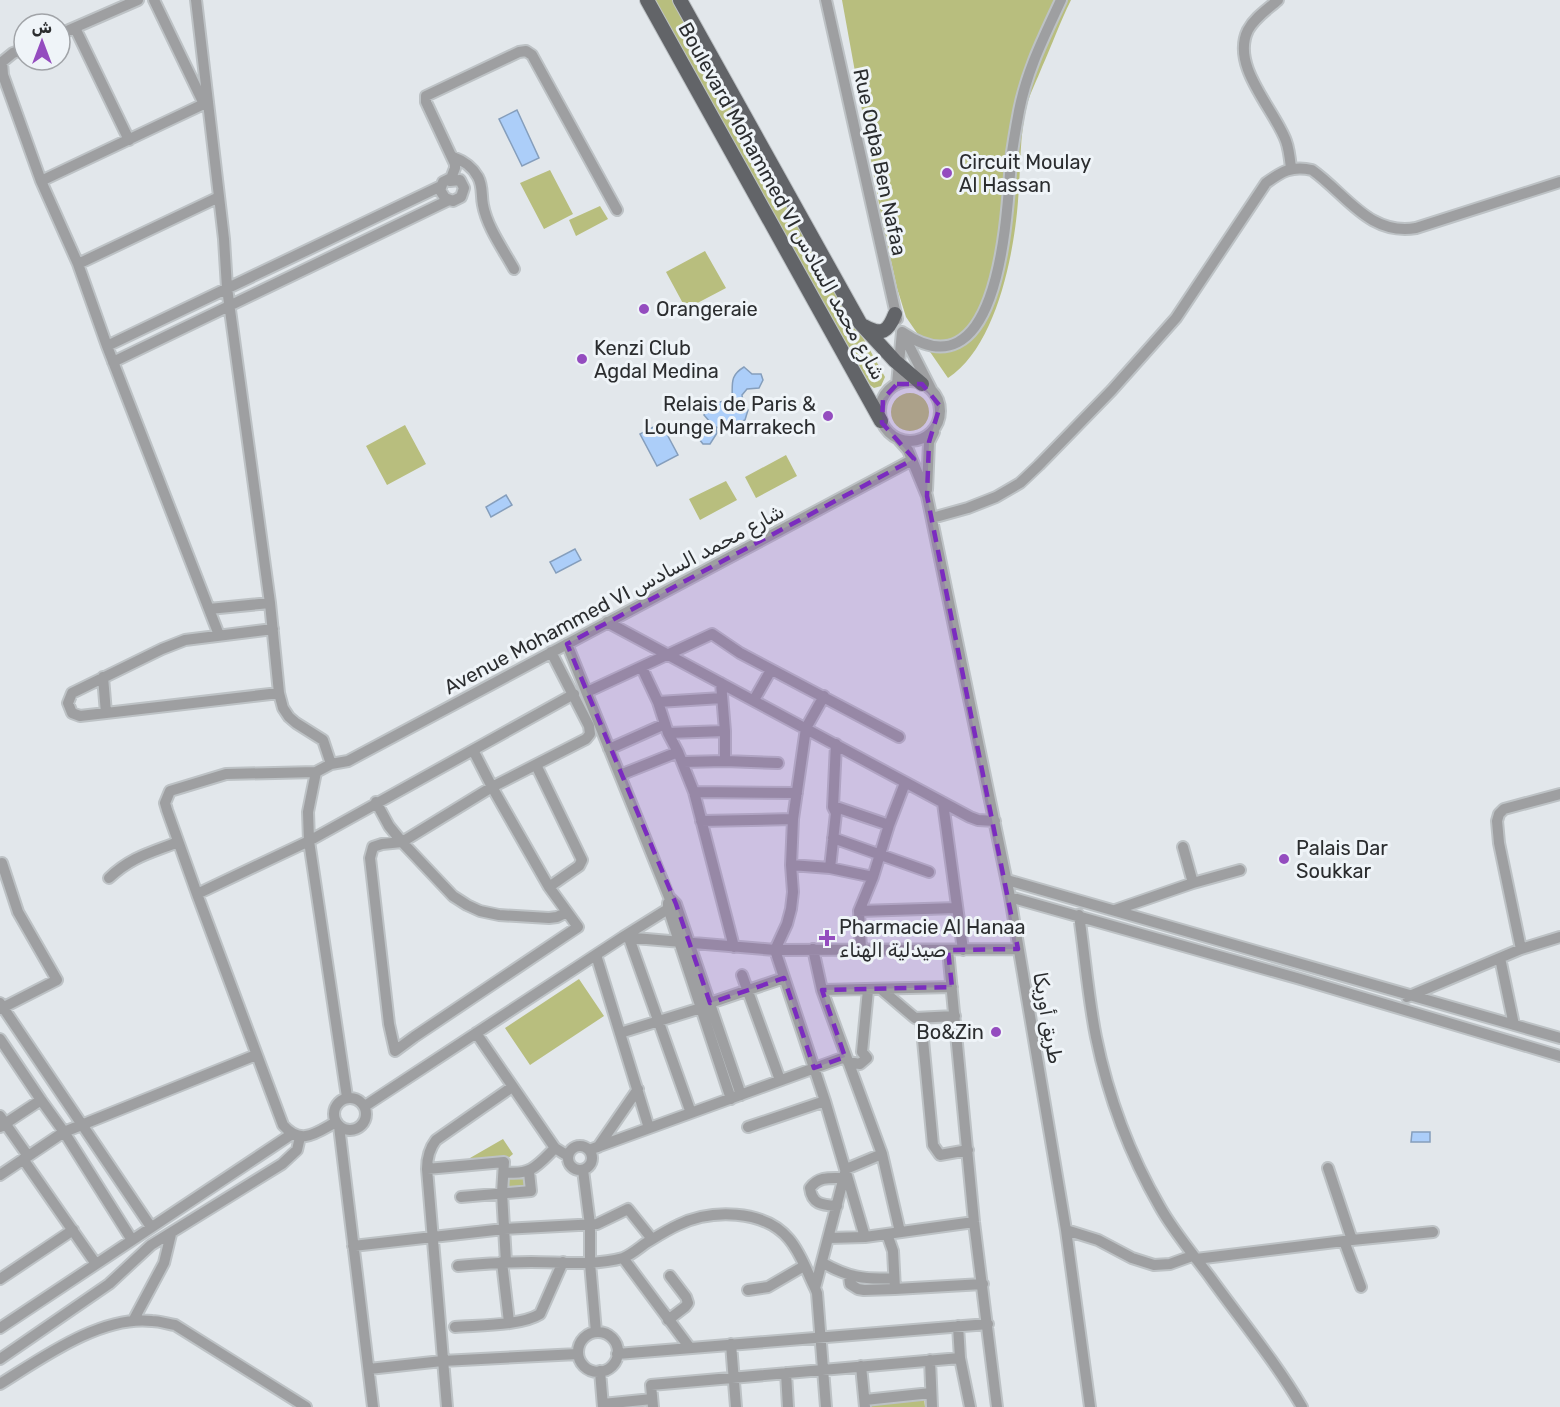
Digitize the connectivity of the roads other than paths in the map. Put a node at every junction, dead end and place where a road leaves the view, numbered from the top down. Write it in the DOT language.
graph roads {
  1 [pos="138,0"];
  2 [pos="154,0"];
  3 [pos="196,0"];
  4 [pos="647,0"];
  5 [pos="680,0"];
  6 [pos="826,0"];
  7 [pos="1061,0"];
  8 [pos="1278,0"];
  9 [pos="75,28"];
  10 [pos="72,29"];
  11 [pos="1,62"];
  12 [pos="206,103"];
  13 [pos="129,140"];
  14 [pos="453,157"];
  15 [pos="1291,168"];
  16 [pos="41,181"];
  17 [pos="1560,182"];
  18 [pos="446,183"];
  19 [pos="463,193"];
  20 [pos="482,196"];
  21 [pos="219,197"];
  22 [pos="448,200"];
  23 [pos="617,210"];
  24 [pos="349,231"];
  25 [pos="356,245"];
  26 [pos="78,264"];
  27 [pos="514,269"];
  28 [pos="227,288"];
  29 [pos="229,305"];
  30 [pos="896,314"];
  31 [pos="860,323"];
  32 [pos="902,332"];
  33 [pos="106,346"];
  34 [pos="113,362"];
  35 [pos="899,366"];
  36 [pos="897,384"];
  37 [pos="926,386"];
  38 [pos="881,421"];
  39 [pos="935,429"];
  40 [pos="899,440"];
  41 [pos="912,460"];
  42 [pos="927,496"];
  43 [pos="932,518"];
  44 [pos="270,603"];
  45 [pos="209,609"];
  46 [pos="607,622"];
  47 [pos="273,630"];
  48 [pos="219,635"];
  49 [pos="567,644"];
  50 [pos="551,652"];
  51 [pos="668,654"];
  52 [pos="642,668"];
  53 [pos="771,670"];
  54 [pos="103,677"];
  55 [pos="721,683"];
  56 [pos="587,692"];
  57 [pos="279,693"];
  58 [pos="574,694"];
  59 [pos="824,696"];
  60 [pos="723,698"];
  61 [pos="754,700"];
  62 [pos="658,702"];
  63 [pos="106,713"];
  64 [pos="666,728"];
  65 [pos="806,728"];
  66 [pos="725,731"];
  67 [pos="898,737"];
  68 [pos="836,744"];
  69 [pos="609,749"];
  70 [pos="473,750"];
  71 [pos="681,757"];
  72 [pos="725,761"];
  73 [pos="778,763"];
  74 [pos="331,764"];
  75 [pos="536,765"];
  76 [pos="316,772"];
  77 [pos="620,775"];
  78 [pos="905,783"];
  79 [pos="492,787"];
  80 [pos="694,792"];
  81 [pos="796,793"];
  82 [pos="1560,794"];
  83 [pos="376,802"];
  84 [pos="943,803"];
  85 [pos="833,807"];
  86 [pos="793,819"];
  87 [pos="700,821"];
  88 [pos="995,821"];
  89 [pos="889,825"];
  90 [pos="833,838"];
  91 [pos="309,841"];
  92 [pos="178,842"];
  93 [pos="402,843"];
  94 [pos="1184,847"];
  95 [pos="880,854"];
  96 [pos="2,863"];
  97 [pos="791,865"];
  98 [pos="830,868"];
  99 [pos="1240,870"];
  100 [pos="929,872"];
  101 [pos="873,877"];
  102 [pos="109,878"];
  103 [pos="1007,880"];
  104 [pos="1193,883"];
  105 [pos="549,887"];
  106 [pos="197,894"];
  107 [pos="1010,897"];
  108 [pos="671,903"];
  109 [pos="957,908"];
  110 [pos="1115,910"];
  111 [pos="859,911"];
  112 [pos="567,912"];
  113 [pos="1080,915"];
  114 [pos="626,937"];
  115 [pos="1560,937"];
  116 [pos="684,943"];
  117 [pos="735,947"];
  118 [pos="774,950"];
  119 [pos="813,950"];
  120 [pos="861,950"];
  121 [pos="948,950"];
  122 [pos="963,950"];
  123 [pos="1018,950"];
  124 [pos="1521,950"];
  125 [pos="596,954"];
  126 [pos="1500,958"];
  127 [pos="742,975"];
  128 [pos="784,978"];
  129 [pos="952,987"];
  130 [pos="822,990"];
  131 [pos="868,990"];
  132 [pos="882,990"];
  133 [pos="747,991"];
  134 [pos="1389,991"];
  135 [pos="1408,996"];
  136 [pos="1384,1004"];
  137 [pos="1,1006"];
  138 [pos="705,1006"];
  139 [pos="1404,1010"];
  140 [pos="955,1016"];
  141 [pos="921,1019"];
  142 [pos="658,1021"];
  143 [pos="1514,1025"];
  144 [pos="476,1033"];
  145 [pos="620,1033"];
  146 [pos="1560,1038"];
  147 [pos="2,1046"];
  148 [pos="256,1055"];
  149 [pos="1560,1056"];
  150 [pos="846,1060"];
  151 [pos="814,1068"];
  152 [pos="780,1080"];
  153 [pos="512,1087"];
  154 [pos="638,1089"];
  155 [pos="347,1097"];
  156 [pos="736,1097"];
  157 [pos="40,1100"];
  158 [pos="825,1101"];
  159 [pos="365,1106"];
  160 [pos="691,1113"];
  161 [pos="2,1122"];
  162 [pos="83,1124"];
  163 [pos="338,1124"];
  164 [pos="748,1127"];
  165 [pos="650,1128"];
  166 [pos="64,1132"];
  167 [pos="296,1136"];
  168 [pos="555,1148"];
  169 [pos="594,1149"];
  170 [pos="968,1150"];
  171 [pos="882,1154"];
  172 [pos="568,1156"];
  173 [pos="26,1158"];
  174 [pos="1328,1168"];
  175 [pos="427,1169"];
  176 [pos="583,1170"];
  177 [pos="504,1172"];
  178 [pos="529,1172"];
  179 [pos="845,1174"];
  180 [pos="0,1175"];
  181 [pos="502,1193"];
  182 [pos="462,1197"];
  183 [pos="837,1206"];
  184 [pos="975,1222"];
  185 [pos="590,1225"];
  186 [pos="151,1227"];
  187 [pos="504,1229"];
  188 [pos="73,1230"];
  189 [pos="1066,1230"];
  190 [pos="900,1232"];
  191 [pos="1433,1232"];
  192 [pos="171,1234"];
  193 [pos="887,1234"];
  194 [pos="433,1236"];
  195 [pos="865,1237"];
  196 [pos="829,1238"];
  197 [pos="652,1239"];
  198 [pos="132,1240"];
  199 [pos="1348,1240"];
  200 [pos="353,1246"];
  201 [pos="623,1258"];
  202 [pos="1194,1258"];
  203 [pos="504,1262"];
  204 [pos="563,1262"];
  205 [pos="590,1263"];
  206 [pos="823,1263"];
  207 [pos="96,1264"];
  208 [pos="458,1266"];
  209 [pos="804,1266"];
  210 [pos="894,1275"];
  211 [pos="670,1276"];
  212 [pos="849,1276"];
  213 [pos="0,1279"];
  214 [pos="983,1284"];
  215 [pos="1361,1287"];
  216 [pos="815,1288"];
  217 [pos="748,1290"];
  218 [pos="895,1290"];
  219 [pos="668,1320"];
  220 [pos="133,1321"];
  221 [pos="509,1322"];
  222 [pos="988,1324"];
  223 [pos="958,1326"];
  224 [pos="455,1327"];
  225 [pos="0,1328"];
  226 [pos="596,1332"];
  227 [pos="820,1337"];
  228 [pos="731,1344"];
  229 [pos="690,1348"];
  230 [pos="578,1354"];
  231 [pos="617,1354"];
  232 [pos="960,1358"];
  233 [pos="0,1359"];
  234 [pos="930,1360"];
  235 [pos="442,1361"];
  236 [pos="861,1366"];
  237 [pos="369,1369"];
  238 [pos="600,1371"];
  239 [pos="823,1371"];
  240 [pos="786,1373"];
  241 [pos="732,1378"];
  242 [pos="0,1384"];
  243 [pos="931,1393"];
  244 [pos="653,1403"];
  245 [pos="865,1403"];
  246 [pos="603,1405"];
  247 [pos="306,1407"];
  248 [pos="373,1407"];
  249 [pos="447,1407"];
  250 [pos="736,1407"];
  251 [pos="782,1407"];
  252 [pos="788,1407"];
  253 [pos="826,1407"];
  254 [pos="932,1407"];
  255 [pos="969,1407"];
  256 [pos="997,1407"];
  257 [pos="1090,1407"];
  258 [pos="1302,1407"];
  1 -- 9 [label="street"];
  2 -- 12 [label="street"];
  3 -- 12 [label="street"];
  4 -- 38 [label="main road, Boulevard Mohammed VI شارع محمد السادس"];
  5 -- 31 [label="main road, Boulevard Mohammed VI شارع محمد السادس"];
  6 -- 30 [label="street, Rue Oqba Ben Nafaa"];
  7 -- 32 [label="street"];
  8 -- 15 [label="street"];
  9 -- 10 [label="street"];
  9 -- 13 [label="street"];
  11 -- 16 [label="street"];
  12 -- 13 [label="street"];
  12 -- 21 [label="street"];
  13 -- 16 [label="street"];
  14 -- 18 [label="street"];
  14 -- 20 [label="street"];
  14 -- 23 [label="street"];
  15 -- 17 [label="street"];
  15 -- 43 [label="street"];
  16 -- 26 [label="street"];
  18 -- 19 [label="street"];
  18 -- 22 [label="street"];
  18 -- 24 [label="street"];
  19 -- 20 [label="street"];
  19 -- 22 [label="street"];
  20 -- 27 [label="street"];
  21 -- 26 [label="street"];
  21 -- 28 [label="street"];
  22 -- 25 [label="street"];
  24 -- 25 [label="street"];
  24 -- 28 [label="street"];
  25 -- 29 [label="street"];
  26 -- 33 [label="street"];
  28 -- 29 [label="street"];
  28 -- 33 [label="street"];
  29 -- 34 [label="street"];
  29 -- 44 [label="street"];
  30 -- 31 [label="main road"];
  30 -- 32 [label="street, Rue Oqba Ben Nafaa"];
  31 -- 35 [label="main road, Boulevard Mohammed VI شارع محمد السادس"];
  32 -- 35 [label="street, Rue Oqba Ben Nafaa"];
  32 -- 37 [label="street, Rue Oqba Ben Nafaa"];
  33 -- 34 [label="street"];
  34 -- 45 [label="street"];
  35 -- 36 [label="street, Rue Oqba Ben Nafaa"];
  35 -- 37 [label="main road, Boulevard Mohammed VI شارع محمد السادس"];
  36 -- 37 [label="street"];
  36 -- 38 [label="street"];
  37 -- 39 [label="street"];
  38 -- 40 [label="street"];
  39 -- 40 [label="street"];
  39 -- 42 [label="street, طريق أوريكا"];
  40 -- 41 [label="street, طريق أوريكا"];
  41 -- 42 [label="street, طريق أوريكا"];
  41 -- 46 [label="street, Avenue Mohammed VI شارع محمد السادس"];
  42 -- 43 [label="street, طريق أوريكا"];
  43 -- 88 [label="street, طريق أوريكا"];
  44 -- 45 [label="street"];
  44 -- 47 [label="street"];
  45 -- 48 [label="street"];
  46 -- 49 [label="street, Avenue Mohammed VI شارع محمد السادس"];
  46 -- 51 [label="street"];
  47 -- 48 [label="street"];
  47 -- 57 [label="street"];
  48 -- 54 [label="street"];
  49 -- 50 [label="street, Avenue Mohammed VI شارع محمد السادس"];
  49 -- 56 [label="street"];
  50 -- 58 [label="street"];
  50 -- 74 [label="street, Avenue Mohammed VI شارع محمد السادس"];
  51 -- 52 [label="street"];
  51 -- 53 [label="street"];
  51 -- 55 [label="street"];
  52 -- 56 [label="street"];
  52 -- 62 [label="street"];
  53 -- 59 [label="street"];
  53 -- 61 [label="street"];
  54 -- 63 [label="street"];
  54 -- 63 [label="street"];
  55 -- 60 [label="street"];
  55 -- 61 [label="street"];
  56 -- 69 [label="street"];
  57 -- 63 [label="street"];
  57 -- 74 [label="street"];
  58 -- 70 [label="street"];
  58 -- 75 [label="street"];
  59 -- 65 [label="street"];
  59 -- 67 [label="street"];
  60 -- 62 [label="street"];
  60 -- 66 [label="street"];
  61 -- 65 [label="street"];
  62 -- 64 [label="street"];
  64 -- 66 [label="street"];
  64 -- 69 [label="street"];
  64 -- 71 [label="street"];
  65 -- 68 [label="street"];
  65 -- 81 [label="street"];
  66 -- 72 [label="street"];
  68 -- 78 [label="street"];
  68 -- 85 [label="street"];
  69 -- 77 [label="street"];
  70 -- 79 [label="street"];
  70 -- 83 [label="street"];
  71 -- 72 [label="street"];
  71 -- 77 [label="street"];
  71 -- 80 [label="street"];
  72 -- 73 [label="street"];
  74 -- 76 [label="street, Avenue Mohammed VI شارع محمد السادس"];
  75 -- 79 [label="street"];
  75 -- 105 [label="street"];
  76 -- 91 [label="street"];
  76 -- 92 [label="street"];
  77 -- 108 [label="street"];
  78 -- 84 [label="street"];
  78 -- 89 [label="street"];
  79 -- 93 [label="street"];
  79 -- 105 [label="street"];
  80 -- 81 [label="street"];
  80 -- 87 [label="street"];
  81 -- 86 [label="street"];
  82 -- 124 [label="street"];
  83 -- 91 [label="street"];
  83 -- 93 [label="street"];
  84 -- 88 [label="street"];
  84 -- 109 [label="street"];
  85 -- 89 [label="street"];
  85 -- 90 [label="street"];
  86 -- 87 [label="street"];
  86 -- 97 [label="street"];
  87 -- 117 [label="street"];
  88 -- 103 [label="street, طريق أوريكا"];
  89 -- 95 [label="street"];
  90 -- 95 [label="street"];
  90 -- 98 [label="street"];
  91 -- 106 [label="street"];
  91 -- 155 [label="street"];
  92 -- 102 [label="street"];
  92 -- 106 [label="street"];
  93 -- 112 [label="street"];
  93 -- 112 [label="street"];
  94 -- 104 [label="street"];
  95 -- 100 [label="street"];
  95 -- 101 [label="street"];
  96 -- 137 [label="street"];
  97 -- 98 [label="street"];
  97 -- 118 [label="street"];
  98 -- 101 [label="street"];
  99 -- 104 [label="street"];
  101 -- 111 [label="street"];
  103 -- 107 [label="street, طريق أوريكا"];
  103 -- 110 [label="street"];
  104 -- 110 [label="street"];
  105 -- 112 [label="street"];
  106 -- 148 [label="street"];
  107 -- 113 [label="street"];
  107 -- 123 [label="street, طريق أوريكا"];
  108 -- 114 [label="street"];
  108 -- 116 [label="street"];
  109 -- 111 [label="street"];
  109 -- 122 [label="street"];
  110 -- 134 [label="street"];
  111 -- 120 [label="street"];
  113 -- 136 [label="street"];
  113 -- 202 [label="street"];
  114 -- 116 [label="street"];
  114 -- 125 [label="street"];
  114 -- 142 [label="street"];
  115 -- 124 [label="street"];
  116 -- 117 [label="street"];
  116 -- 138 [label="street"];
  117 -- 118 [label="street"];
  118 -- 119 [label="street"];
  118 -- 128 [label="street"];
  119 -- 120 [label="street"];
  119 -- 130 [label="street"];
  120 -- 121 [label="street"];
  121 -- 122 [label="street"];
  121 -- 129 [label="street"];
  122 -- 123 [label="street"];
  123 -- 189 [label="street, طريق أوريكا"];
  124 -- 126 [label="street"];
  125 -- 144 [label="street"];
  125 -- 145 [label="street"];
  126 -- 135 [label="street"];
  126 -- 143 [label="street"];
  127 -- 133 [label="street"];
  128 -- 133 [label="street"];
  128 -- 151 [label="street"];
  129 -- 132 [label="street"];
  129 -- 140 [label="street"];
  130 -- 131 [label="street"];
  130 -- 150 [label="street"];
  131 -- 132 [label="street"];
  131 -- 150 [label="street"];
  132 -- 141 [label="street"];
  133 -- 138 [label="street"];
  133 -- 152 [label="street"];
  134 -- 135 [label="street"];
  134 -- 136 [label="street"];
  135 -- 139 [label="street"];
  135 -- 143 [label="street"];
  136 -- 139 [label="street"];
  137 -- 162 [label="street"];
  138 -- 142 [label="street"];
  138 -- 156 [label="street"];
  139 -- 149 [label="street"];
  140 -- 141 [label="street"];
  140 -- 170 [label="street"];
  141 -- 170 [label="street"];
  142 -- 145 [label="street"];
  142 -- 160 [label="street"];
  143 -- 146 [label="street"];
  144 -- 153 [label="street"];
  144 -- 159 [label="street"];
  145 -- 154 [label="street"];
  147 -- 157 [label="street"];
  148 -- 162 [label="street"];
  148 -- 167 [label="street"];
  150 -- 151 [label="street"];
  150 -- 171 [label="street"];
  151 -- 152 [label="street"];
  151 -- 158 [label="street"];
  152 -- 156 [label="street"];
  153 -- 168 [label="street"];
  153 -- 175 [label="street"];
  154 -- 165 [label="street"];
  154 -- 169 [label="street"];
  155 -- 159 [label="street"];
  155 -- 163 [label="street"];
  156 -- 160 [label="street"];
  157 -- 161 [label="street"];
  157 -- 166 [label="street"];
  158 -- 164 [label="street"];
  158 -- 179 [label="street"];
  159 -- 163 [label="street"];
  160 -- 165 [label="street"];
  161 -- 173 [label="street"];
  162 -- 166 [label="street"];
  162 -- 186 [label="street"];
  163 -- 167 [label="street"];
  163 -- 200 [label="street"];
  165 -- 169 [label="street"];
  166 -- 173 [label="street"];
  166 -- 198 [label="street"];
  167 -- 186 [label="street"];
  167 -- 192 [label="street"];
  168 -- 172 [label="street"];
  168 -- 178 [label="street"];
  169 -- 172 [label="street"];
  169 -- 176 [label="street"];
  170 -- 184 [label="street"];
  171 -- 179 [label="street"];
  171 -- 190 [label="street"];
  172 -- 176 [label="street"];
  173 -- 180 [label="street"];
  173 -- 188 [label="street"];
  174 -- 199 [label="street"];
  175 -- 177 [label="street"];
  175 -- 194 [label="street"];
  176 -- 185 [label="street"];
  177 -- 178 [label="street"];
  177 -- 181 [label="street"];
  178 -- 181 [label="street"];
  179 -- 183 [label="street"];
  179 -- 183 [label="street"];
  179 -- 195 [label="street"];
  181 -- 182 [label="street"];
  181 -- 187 [label="street"];
  183 -- 196 [label="street"];
  184 -- 190 [label="street"];
  184 -- 214 [label="street"];
  185 -- 187 [label="street"];
  185 -- 197 [label="street"];
  185 -- 205 [label="street"];
  186 -- 198 [label="street"];
  187 -- 194 [label="street"];
  187 -- 203 [label="street"];
  188 -- 207 [label="street"];
  188 -- 213 [label="street"];
  189 -- 202 [label="street"];
  189 -- 257 [label="street, طريق أوريكا"];
  190 -- 193 [label="street"];
  191 -- 199 [label="street"];
  192 -- 220 [label="street"];
  192 -- 233 [label="street"];
  193 -- 195 [label="street"];
  193 -- 210 [label="street"];
  194 -- 200 [label="street"];
  194 -- 235 [label="street"];
  195 -- 196 [label="street"];
  196 -- 206 [label="street"];
  197 -- 201 [label="street"];
  197 -- 209 [label="street"];
  198 -- 207 [label="street"];
  199 -- 202 [label="street"];
  199 -- 215 [label="street"];
  200 -- 237 [label="street"];
  201 -- 205 [label="street"];
  201 -- 219 [label="street"];
  202 -- 258 [label="street"];
  203 -- 204 [label="street"];
  203 -- 208 [label="street"];
  203 -- 221 [label="street"];
  204 -- 205 [label="street"];
  204 -- 221 [label="street"];
  205 -- 226 [label="street"];
  206 -- 212 [label="street"];
  206 -- 216 [label="street"];
  207 -- 225 [label="street"];
  209 -- 216 [label="street"];
  209 -- 217 [label="street"];
  210 -- 212 [label="street"];
  210 -- 218 [label="street"];
  211 -- 219 [label="street"];
  212 -- 218 [label="street"];
  214 -- 218 [label="street"];
  214 -- 222 [label="street"];
  216 -- 227 [label="street"];
  219 -- 229 [label="street"];
  220 -- 242 [label="street"];
  220 -- 247 [label="street"];
  221 -- 224 [label="street"];
  222 -- 223 [label="street"];
  222 -- 256 [label="street"];
  223 -- 227 [label="street"];
  223 -- 232 [label="street"];
  226 -- 230 [label="street"];
  226 -- 231 [label="street"];
  227 -- 228 [label="street"];
  227 -- 239 [label="street"];
  228 -- 229 [label="street"];
  228 -- 241 [label="street"];
  229 -- 231 [label="street"];
  230 -- 235 [label="street"];
  230 -- 238 [label="street"];
  231 -- 238 [label="street"];
  232 -- 234 [label="street"];
  232 -- 255 [label="street"];
  234 -- 236 [label="street"];
  234 -- 243 [label="street"];
  235 -- 237 [label="street"];
  235 -- 249 [label="street"];
  236 -- 239 [label="street"];
  236 -- 245 [label="street"];
  237 -- 248 [label="street"];
  238 -- 246 [label="street"];
  239 -- 240 [label="street"];
  239 -- 253 [label="street"];
  240 -- 241 [label="street"];
  240 -- 252 [label="street"];
  241 -- 244 [label="street"];
  241 -- 250 [label="street"];
  243 -- 245 [label="street"];
  243 -- 254 [label="street"];
  244 -- 246 [label="street"];
  251 -- 252 [label="street"];
}
